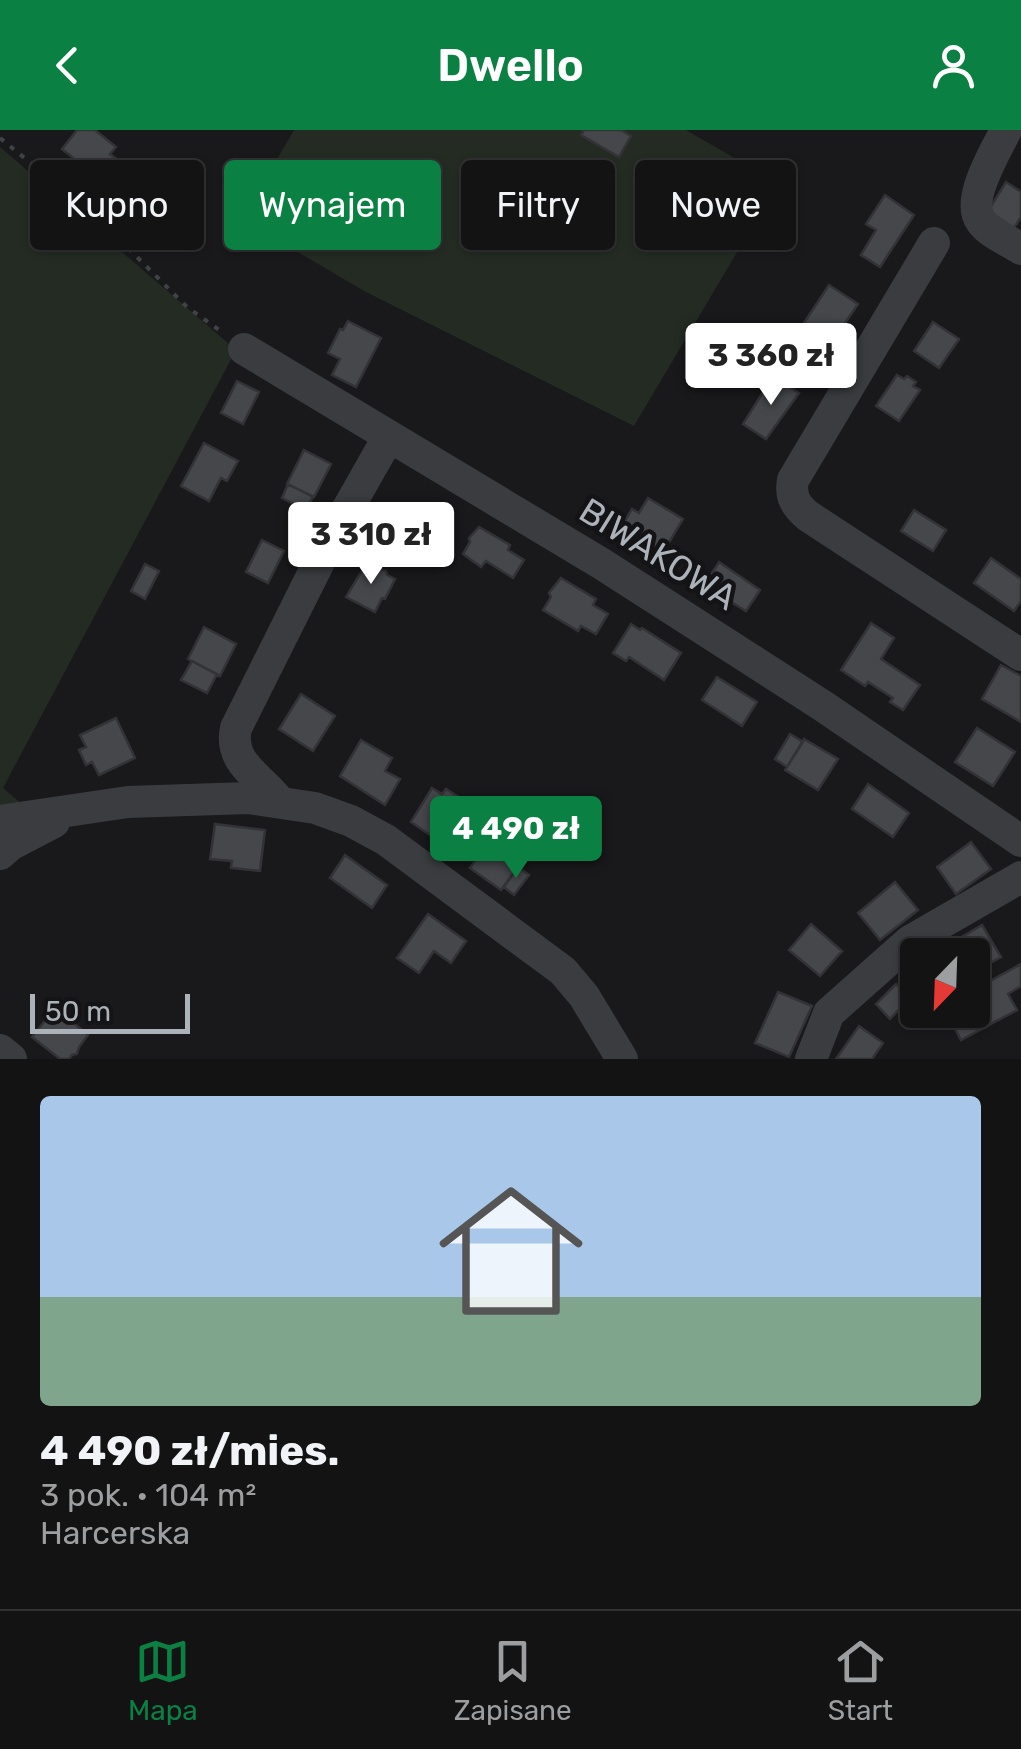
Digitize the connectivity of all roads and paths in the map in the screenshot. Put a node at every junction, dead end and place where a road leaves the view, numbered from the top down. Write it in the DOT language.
graph roads {
  1 [pos="1006,130"];
  2 [pos="0,138"];
  3 [pos="934,244"];
  4 [pos="1021,249"];
  5 [pos="244,349"];
  6 [pos="389,436"];
  7 [pos="1021,654"];
  8 [pos="279,801"];
  9 [pos="75,810"];
  10 [pos="0,821"];
  11 [pos="1021,841"];
  12 [pos="0,854"];
  13 [pos="1021,877"];
  14 [pos="0,1050"];
  15 [pos="12,1059"];
  16 [pos="622,1059"];
  17 [pos="810,1059"];
  1 -- 4 [label="street"];
  2 -- 5 [label="path"];
  3 -- 7 [label="street"];
  5 -- 6 [label="street, BIWAKOWA"];
  6 -- 8 [label="street"];
  6 -- 11 [label="street, BIWAKOWA"];
  8 -- 9 [label="street"];
  8 -- 16 [label="street"];
  9 -- 10 [label="street"];
  9 -- 12 [label="street"];
  13 -- 17 [label="street"];
  14 -- 15 [label="street"];
}
